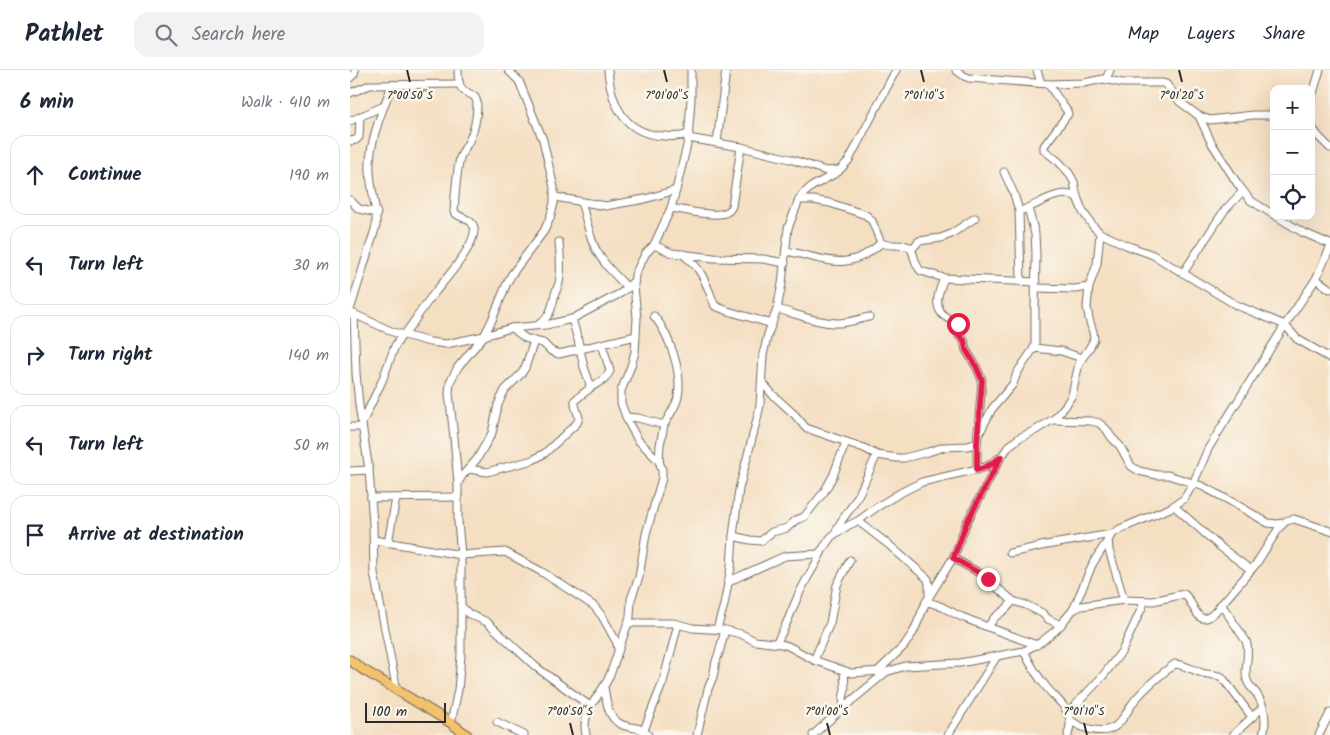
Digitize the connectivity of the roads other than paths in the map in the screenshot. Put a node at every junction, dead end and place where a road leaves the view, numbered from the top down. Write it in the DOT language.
graph roads {
  1 [pos="355,70"];
  2 [pos="458,70"];
  3 [pos="508,70"];
  4 [pos="608,70"];
  5 [pos="691,70"];
  6 [pos="726,70"];
  7 [pos="896,70"];
  8 [pos="956,70"];
  9 [pos="1038,70"];
  10 [pos="1110,70"];
  11 [pos="1320,70"];
  12 [pos="350,78"];
  13 [pos="1106,79"];
  14 [pos="1044,83"];
  15 [pos="459,84"];
  16 [pos="392,85"];
  17 [pos="1315,87"];
  18 [pos="350,93"];
  19 [pos="384,106"];
  20 [pos="1270,115"];
  21 [pos="1198,116"];
  22 [pos="360,117"];
  23 [pos="350,121"];
  24 [pos="1314,130"];
  25 [pos="688,136"];
  26 [pos="350,141"];
  27 [pos="717,143"];
  28 [pos="742,147"];
  29 [pos="1330,148"];
  30 [pos="840,170"];
  31 [pos="1004,172"];
  32 [pos="676,190"];
  33 [pos="1243,191"];
  34 [pos="555,197"];
  35 [pos="1077,197"];
  36 [pos="350,200"];
  37 [pos="799,200"];
  38 [pos="582,202"];
  39 [pos="671,208"];
  40 [pos="1028,208"];
  41 [pos="1019,211"];
  42 [pos="377,213"];
  43 [pos="1270,213"];
  44 [pos="975,218"];
  45 [pos="1282,220"];
  46 [pos="1100,233"];
  47 [pos="559,242"];
  48 [pos="881,243"];
  49 [pos="654,245"];
  50 [pos="1330,246"];
  51 [pos="912,249"];
  52 [pos="786,251"];
  53 [pos="683,254"];
  54 [pos="785,264"];
  55 [pos="1183,273"];
  56 [pos="944,278"];
  57 [pos="1316,280"];
  58 [pos="634,281"];
  59 [pos="1021,281"];
  60 [pos="1036,285"];
  61 [pos="1089,287"];
  62 [pos="628,288"];
  63 [pos="1330,290"];
  64 [pos="777,308"];
  65 [pos="352,313"];
  66 [pos="654,316"];
  67 [pos="869,317"];
  68 [pos="572,319"];
  69 [pos="772,324"];
  70 [pos="538,325"];
  71 [pos="1285,325"];
  72 [pos="511,328"];
  73 [pos="403,335"];
  74 [pos="484,336"];
  75 [pos="636,336"];
  76 [pos="534,341"];
  77 [pos="602,344"];
  78 [pos="1034,348"];
  79 [pos="580,349"];
  80 [pos="1082,358"];
  81 [pos="1330,358"];
  82 [pos="762,382"];
  83 [pos="590,388"];
  84 [pos="350,402"];
  85 [pos="359,405"];
  86 [pos="626,417"];
  87 [pos="1052,420"];
  88 [pos="362,425"];
  89 [pos="664,425"];
  90 [pos="350,428"];
  91 [pos="977,439"];
  92 [pos="846,442"];
  93 [pos="877,455"];
  94 [pos="1001,457"];
  95 [pos="659,460"];
  96 [pos="469,469"];
  97 [pos="350,470"];
  98 [pos="369,470"];
  99 [pos="977,470"];
  100 [pos="458,483"];
  101 [pos="1193,484"];
  102 [pos="458,497"];
  103 [pos="371,498"];
  104 [pos="396,498"];
  105 [pos="1174,506"];
  106 [pos="858,521"];
  107 [pos="1286,522"];
  108 [pos="1330,531"];
  109 [pos="835,534"];
  110 [pos="733,536"];
  111 [pos="1110,536"];
  112 [pos="374,540"];
  113 [pos="388,543"];
  114 [pos="822,550"];
  115 [pos="1010,553"];
  116 [pos="461,555"];
  117 [pos="953,558"];
  118 [pos="850,560"];
  119 [pos="1251,570"];
  120 [pos="728,583"];
  121 [pos="927,599"];
  122 [pos="1124,600"];
  123 [pos="1013,601"];
  124 [pos="1145,601"];
  125 [pos="1221,604"];
  126 [pos="461,606"];
  127 [pos="1073,610"];
  128 [pos="628,623"];
  129 [pos="678,624"];
  130 [pos="1061,625"];
  131 [pos="988,627"];
  132 [pos="721,629"];
  133 [pos="776,643"];
  134 [pos="1037,644"];
  135 [pos="618,649"];
  136 [pos="1024,651"];
  137 [pos="997,656"];
  138 [pos="350,660"];
  139 [pos="814,660"];
  140 [pos="844,671"];
  141 [pos="882,671"];
  142 [pos="604,687"];
  143 [pos="397,691"];
  144 [pos="590,706"];
  145 [pos="844,707"];
  146 [pos="1263,707"];
  147 [pos="1330,713"];
  148 [pos="1069,717"];
  149 [pos="1252,717"];
  150 [pos="498,722"];
  151 [pos="450,724"];
  152 [pos="646,732"];
  153 [pos="467,735"];
  154 [pos="524,735"];
  155 [pos="586,735"];
  156 [pos="697,735"];
  157 [pos="813,735"];
  158 [pos="948,735"];
  159 [pos="1068,735"];
  160 [pos="1233,735"];
  161 [pos="1264,735"];
  162 [pos="1319,735"];
  1 -- 12 [label="street"];
  2 -- 15 [label="street"];
  3 -- 34 [label="street"];
  4 -- 25 [label="street"];
  5 -- 25 [label="street"];
  6 -- 27 [label="street"];
  7 -- 30 [label="street"];
  8 -- 14 [label="street"];
  9 -- 14 [label="street"];
  10 -- 13 [label="street"];
  11 -- 17 [label="street"];
  13 -- 14 [label="street"];
  13 -- 21 [label="street"];
  14 -- 35 [label="street"];
  15 -- 16 [label="street"];
  15 -- 73 [label="street"];
  16 -- 18 [label="street"];
  16 -- 19 [label="street"];
  19 -- 22 [label="street"];
  19 -- 42 [label="street"];
  20 -- 21 [label="street"];
  21 -- 33 [label="street"];
  22 -- 23 [label="street"];
  22 -- 26 [label="street"];
  24 -- 29 [label="street"];
  25 -- 27 [label="street"];
  25 -- 32 [label="street"];
  27 -- 28 [label="street"];
  28 -- 30 [label="street"];
  28 -- 39 [label="street"];
  30 -- 37 [label="street"];
  31 -- 41 [label="street"];
  32 -- 38 [label="street"];
  32 -- 39 [label="street"];
  33 -- 43 [label="street"];
  33 -- 55 [label="street"];
  34 -- 38 [label="street"];
  34 -- 74 [label="street"];
  35 -- 40 [label="street"];
  35 -- 46 [label="street"];
  36 -- 42 [label="street"];
  37 -- 48 [label="street"];
  37 -- 52 [label="street"];
  38 -- 62 [label="street"];
  39 -- 49 [label="street"];
  40 -- 41 [label="street"];
  40 -- 60 [label="street"];
  41 -- 59 [label="street"];
  42 -- 65 [label="street"];
  44 -- 51 [label="street"];
  45 -- 50 [label="street"];
  46 -- 55 [label="street"];
  46 -- 61 [label="street"];
  47 -- 70 [label="street"];
  48 -- 51 [label="street"];
  48 -- 52 [label="street"];
  49 -- 53 [label="street"];
  49 -- 58 [label="street"];
  50 -- 57 [label="street"];
  51 -- 56 [label="street"];
  52 -- 54 [label="street"];
  53 -- 54 [label="street"];
  53 -- 69 [label="street"];
  54 -- 64 [label="street"];
  55 -- 71 [label="street"];
  56 -- 59 [label="street"];
  56 -- 91 [label="street"];
  57 -- 63 [label="street"];
  57 -- 71 [label="street"];
  58 -- 62 [label="street"];
  58 -- 75 [label="street"];
  59 -- 60 [label="street"];
  60 -- 61 [label="street"];
  60 -- 78 [label="street"];
  61 -- 80 [label="street"];
  62 -- 68 [label="street"];
  64 -- 67 [label="street"];
  64 -- 69 [label="street"];
  65 -- 73 [label="street"];
  65 -- 85 [label="street"];
  66 -- 89 [label="street"];
  68 -- 70 [label="street"];
  68 -- 79 [label="street"];
  69 -- 82 [label="street"];
  70 -- 72 [label="street"];
  71 -- 81 [label="street"];
  71 -- 101 [label="street"];
  72 -- 74 [label="street"];
  72 -- 76 [label="street"];
  73 -- 74 [label="street"];
  73 -- 88 [label="street"];
  74 -- 100 [label="street"];
  75 -- 77 [label="street"];
  75 -- 86 [label="street"];
  76 -- 79 [label="street"];
  76 -- 96 [label="street"];
  77 -- 79 [label="street"];
  77 -- 83 [label="street"];
  78 -- 80 [label="street"];
  78 -- 91 [label="street"];
  79 -- 83 [label="street"];
  80 -- 87 [label="street"];
  82 -- 92 [label="street"];
  82 -- 110 [label="street"];
  83 -- 96 [label="street"];
  84 -- 85 [label="street"];
  85 -- 88 [label="street"];
  86 -- 89 [label="street"];
  86 -- 95 [label="street"];
  87 -- 94 [label="street"];
  87 -- 101 [label="street"];
  88 -- 90 [label="street"];
  88 -- 98 [label="street"];
  89 -- 95 [label="street"];
  91 -- 93 [label="street"];
  91 -- 99 [label="street"];
  92 -- 93 [label="street"];
  92 -- 110 [label="street"];
  93 -- 109 [label="street"];
  94 -- 99 [label="street"];
  94 -- 117 [label="street"];
  95 -- 128 [label="street"];
  96 -- 100 [label="street"];
  97 -- 98 [label="street"];
  98 -- 103 [label="street"];
  99 -- 106 [label="street"];
  100 -- 102 [label="street"];
  101 -- 105 [label="street"];
  101 -- 107 [label="street"];
  102 -- 104 [label="street"];
  102 -- 116 [label="street"];
  103 -- 104 [label="street"];
  103 -- 112 [label="street"];
  104 -- 113 [label="street"];
  105 -- 111 [label="street"];
  105 -- 119 [label="street"];
  106 -- 109 [label="street"];
  106 -- 121 [label="street"];
  107 -- 108 [label="street"];
  107 -- 119 [label="street"];
  109 -- 114 [label="street"];
  110 -- 120 [label="street"];
  111 -- 115 [label="street"];
  111 -- 122 [label="street"];
  111 -- 127 [label="street"];
  112 -- 113 [label="street"];
  112 -- 143 [label="street"];
  113 -- 116 [label="street"];
  114 -- 120 [label="street"];
  114 -- 133 [label="street"];
  116 -- 126 [label="street"];
  116 -- 135 [label="street"];
  117 -- 121 [label="street"];
  117 -- 123 [label="street"];
  118 -- 139 [label="street"];
  119 -- 125 [label="street"];
  120 -- 132 [label="street"];
  121 -- 131 [label="street"];
  121 -- 141 [label="street"];
  122 -- 124 [label="street"];
  122 -- 127 [label="street"];
  123 -- 130 [label="street"];
  123 -- 131 [label="street"];
  124 -- 125 [label="street"];
  124 -- 148 [label="street"];
  125 -- 146 [label="street"];
  126 -- 144 [label="street"];
  126 -- 151 [label="street"];
  127 -- 130 [label="street"];
  128 -- 129 [label="street"];
  128 -- 135 [label="street"];
  129 -- 132 [label="street"];
  129 -- 152 [label="street"];
  130 -- 134 [label="street"];
  131 -- 134 [label="street"];
  132 -- 133 [label="street"];
  132 -- 156 [label="street"];
  133 -- 139 [label="street"];
  134 -- 136 [label="street"];
  135 -- 142 [label="street"];
  136 -- 137 [label="street"];
  136 -- 148 [label="street"];
  137 -- 141 [label="street"];
  137 -- 158 [label="street"];
  138 -- 143 [label="main road"];
  139 -- 140 [label="street"];
  140 -- 141 [label="street"];
  140 -- 145 [label="street"];
  141 -- 145 [label="street"];
  142 -- 144 [label="street"];
  142 -- 152 [label="street"];
  143 -- 151 [label="main road"];
  144 -- 155 [label="street"];
  145 -- 157 [label="street"];
  146 -- 149 [label="street"];
  146 -- 161 [label="street"];
  147 -- 162 [label="street"];
  148 -- 149 [label="street"];
  148 -- 159 [label="street"];
  149 -- 160 [label="street"];
  150 -- 154 [label="street"];
  151 -- 153 [label="main road"];
}
